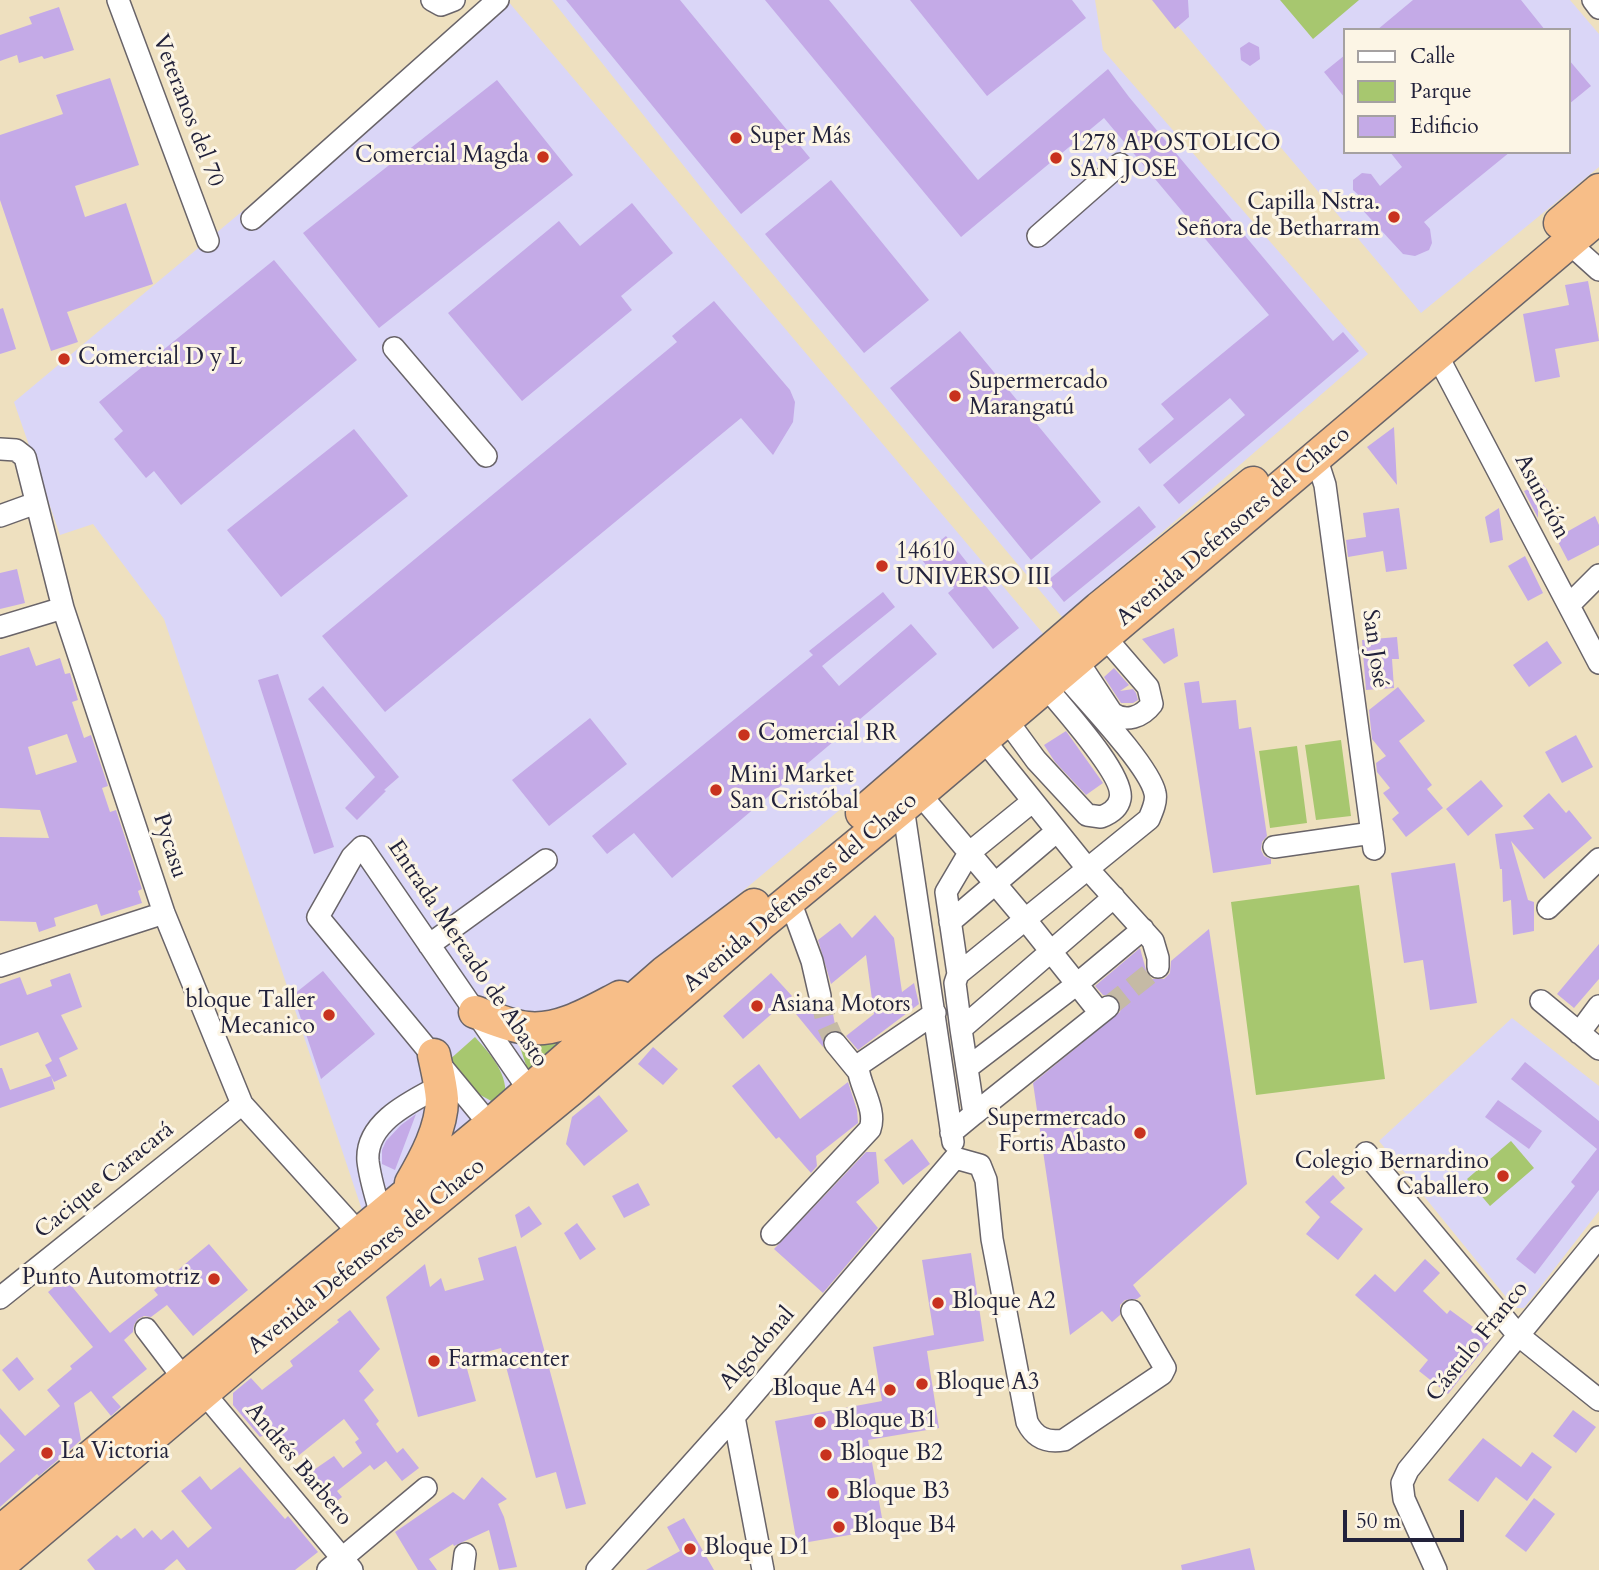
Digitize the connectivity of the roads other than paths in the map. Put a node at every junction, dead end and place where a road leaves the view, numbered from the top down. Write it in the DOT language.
graph roads {
  1 [pos="432,0"];
  2 [pos="454,0"];
  3 [pos="498,0"];
  4 [pos="1592,0"];
  5 [pos="122,2"];
  6 [pos="1599,8"];
  7 [pos="1120,164"];
  8 [pos="1599,190"];
  9 [pos="1599,217"];
  10 [pos="252,219"];
  11 [pos="1038,236"];
  12 [pos="208,241"];
  13 [pos="1569,243"];
  14 [pos="1599,270"];
  15 [pos="394,348"];
  16 [pos="1437,355"];
  17 [pos="0,449"];
  18 [pos="486,456"];
  19 [pos="1316,457"];
  20 [pos="36,503"];
  21 [pos="0,516"];
  22 [pos="1199,556"];
  23 [pos="1599,575"];
  24 [pos="1569,606"];
  25 [pos="63,608"];
  26 [pos="0,627"];
  27 [pos="1104,636"];
  28 [pos="1065,657"];
  29 [pos="1599,663"];
  30 [pos="1094,710"];
  31 [pos="1076,724"];
  32 [pos="987,735"];
  33 [pos="911,800"];
  34 [pos="1033,801"];
  35 [pos="1057,831"];
  36 [pos="1274,847"];
  37 [pos="969,853"];
  38 [pos="1599,859"];
  39 [pos="546,860"];
  40 [pos="1087,868"];
  41 [pos="996,884"];
  42 [pos="1114,897"];
  43 [pos="790,901"];
  44 [pos="1548,908"];
  45 [pos="164,913"];
  46 [pos="1026,919"];
  47 [pos="950,922"];
  48 [pos="1143,929"];
  49 [pos="429,945"];
  50 [pos="1051,951"];
  51 [pos="0,966"];
  52 [pos="1158,967"];
  53 [pos="958,975"];
  54 [pos="659,978"];
  55 [pos="1077,984"];
  56 [pos="820,996"];
  57 [pos="1541,1001"];
  58 [pos="1599,1006"];
  59 [pos="475,1012"];
  60 [pos="935,1013"];
  61 [pos="961,1029"];
  62 [pos="1579,1032"];
  63 [pos="835,1044"];
  64 [pos="1599,1049"];
  65 [pos="434,1055"];
  66 [pos="967,1068"];
  67 [pos="858,1071"];
  68 [pos="440,1086"];
  69 [pos="529,1090"];
  70 [pos="242,1104"];
  71 [pos="974,1114"];
  72 [pos="502,1131"];
  73 [pos="951,1133"];
  74 [pos="1366,1153"];
  75 [pos="955,1158"];
  76 [pos="406,1194"];
  77 [pos="370,1224"];
  78 [pos="772,1234"];
  79 [pos="1599,1237"];
  80 [pos="1,1292"];
  81 [pos="1132,1311"];
  82 [pos="146,1329"];
  83 [pos="1518,1335"];
  84 [pos="194,1386"];
  85 [pos="1599,1400"];
  86 [pos="734,1417"];
  87 [pos="426,1488"];
  88 [pos="0,1532"];
  89 [pos="0,1565"];
  90 [pos="341,1566"];
  91 [pos="597,1570"];
  92 [pos="763,1570"];
  93 [pos="1436,1570"];
  1 -- 2 [label="street"];
  3 -- 10 [label="street"];
  4 -- 6 [label="street"];
  5 -- 12 [label="street, Veteranos del 70"];
  7 -- 11 [label="street"];
  8 -- 28 [label="highway, Avenida Defensores del Chaco"];
  9 -- 13 [label="highway, Avenida Defensores del Chaco"];
  13 -- 14 [label="street"];
  13 -- 16 [label="highway, Avenida Defensores del Chaco"];
  15 -- 18 [label="street"];
  16 -- 19 [label="highway, Avenida Defensores del Chaco"];
  16 -- 24 [label="street, Asunción"];
  17 -- 20 [label="street, Pycasu"];
  19 -- 22 [label="highway, Avenida Defensores del Chaco"];
  19 -- 36 [label="street, San José"];
  20 -- 21 [label="street"];
  20 -- 25 [label="street, Pycasu"];
  22 -- 27 [label="highway, Avenida Defensores del Chaco"];
  22 -- 28 [label="highway"];
  23 -- 24 [label="street"];
  24 -- 29 [label="street, Asunción"];
  25 -- 26 [label="street"];
  25 -- 45 [label="street, Pycasu"];
  27 -- 28 [label="highway, Avenida Defensores del Chaco"];
  27 -- 28 [label="street"];
  28 -- 30 [label="street"];
  28 -- 31 [label="street"];
  28 -- 32 [label="highway, Avenida Defensores del Chaco"];
  28 -- 32 [label="highway"];
  28 -- 54 [label="highway, Avenida Defensores del Chaco"];
  30 -- 31 [label="street"];
  30 -- 40 [label="street"];
  31 -- 32 [label="street"];
  32 -- 33 [label="highway, Avenida Defensores del Chaco"];
  32 -- 34 [label="street"];
  33 -- 37 [label="street"];
  33 -- 43 [label="highway, Avenida Defensores del Chaco"];
  33 -- 60 [label="street"];
  34 -- 35 [label="street"];
  34 -- 37 [label="street"];
  35 -- 40 [label="street"];
  35 -- 41 [label="street"];
  37 -- 41 [label="street"];
  37 -- 47 [label="street"];
  38 -- 44 [label="street"];
  39 -- 49 [label="street"];
  40 -- 42 [label="street"];
  40 -- 46 [label="street"];
  41 -- 46 [label="street"];
  41 -- 47 [label="street"];
  42 -- 48 [label="street"];
  42 -- 50 [label="street"];
  43 -- 56 [label="street"];
  43 -- 72 [label="highway, Avenida Defensores del Chaco"];
  45 -- 51 [label="street"];
  45 -- 70 [label="street, Pycasu"];
  46 -- 50 [label="street"];
  46 -- 53 [label="street"];
  47 -- 53 [label="street"];
  48 -- 52 [label="street"];
  48 -- 55 [label="street"];
  49 -- 59 [label="street, Entrada Mercado de Abasto"];
  49 -- 65 [label="street, Entrada Mercado de Abasto"];
  50 -- 55 [label="street"];
  50 -- 61 [label="street"];
  53 -- 61 [label="street"];
  54 -- 59 [label="highway"];
  54 -- 69 [label="highway, Avenida Defensores del Chaco"];
  55 -- 66 [label="street"];
  55 -- 71 [label="street"];
  57 -- 62 [label="street"];
  58 -- 62 [label="street"];
  59 -- 69 [label="street, Entrada Mercado de Abasto"];
  60 -- 67 [label="street"];
  60 -- 73 [label="street"];
  61 -- 66 [label="street"];
  62 -- 64 [label="street"];
  63 -- 67 [label="street"];
  65 -- 68 [label="highway"];
  65 -- 72 [label="street"];
  66 -- 71 [label="street"];
  67 -- 78 [label="street"];
  68 -- 76 [label="highway"];
  68 -- 77 [label="street"];
  69 -- 72 [label="highway, Avenida Defensores del Chaco"];
  70 -- 77 [label="street, Pycasu"];
  70 -- 80 [label="street, Cacique Caracará"];
  71 -- 73 [label="street"];
  72 -- 76 [label="highway, Avenida Defensores del Chaco"];
  72 -- 84 [label="highway, Avenida Defensores del Chaco"];
  73 -- 75 [label="street"];
  74 -- 83 [label="street"];
  75 -- 81 [label="street"];
  75 -- 86 [label="street, Algodonal"];
  76 -- 77 [label="highway, Avenida Defensores del Chaco"];
  77 -- 84 [label="highway, Avenida Defensores del Chaco"];
  79 -- 83 [label="street, Cástulo Franco"];
  82 -- 84 [label="street, Andrés Barbero"];
  83 -- 85 [label="street"];
  83 -- 93 [label="street, Cástulo Franco"];
  84 -- 88 [label="highway, Avenida Defensores del Chaco"];
  84 -- 89 [label="highway, Avenida Defensores del Chaco"];
  84 -- 90 [label="street, Andrés Barbero"];
  86 -- 91 [label="street, Algodonal"];
  86 -- 92 [label="street"];
  87 -- 90 [label="street"];
}
